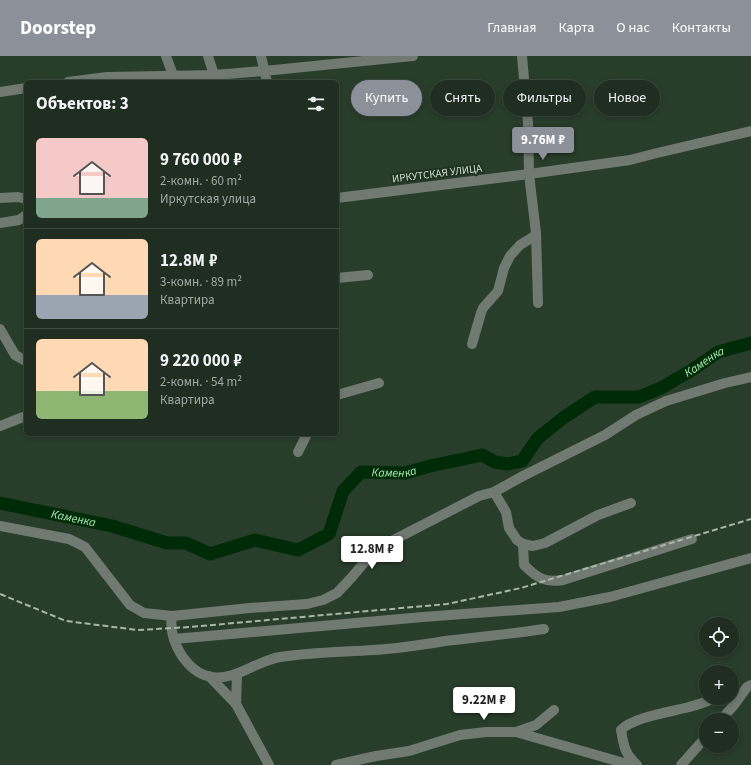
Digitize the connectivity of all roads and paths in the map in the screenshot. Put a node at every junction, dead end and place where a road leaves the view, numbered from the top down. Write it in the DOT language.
graph roads {
  1 [pos="166,56"];
  2 [pos="208,56"];
  3 [pos="261,56"];
  4 [pos="413,56"];
  5 [pos="522,56"];
  6 [pos="264,71"];
  7 [pos="214,74"];
  8 [pos="172,75"];
  9 [pos="84,80"];
  10 [pos="266,80"];
  11 [pos="24,88"];
  12 [pos="0,92"];
  13 [pos="751,131"];
  14 [pos="528,174"];
  15 [pos="0,198"];
  16 [pos="24,198"];
  17 [pos="339,198"];
  18 [pos="24,217"];
  19 [pos="0,223"];
  20 [pos="536,234"];
  21 [pos="368,275"];
  22 [pos="339,278"];
  23 [pos="538,303"];
  24 [pos="0,329"];
  25 [pos="472,344"];
  26 [pos="24,353"];
  27 [pos="15,355"];
  28 [pos="24,360"];
  29 [pos="751,377"];
  30 [pos="379,383"];
  31 [pos="339,394"];
  32 [pos="23,417"];
  33 [pos="0,426"];
  34 [pos="306,436"];
  35 [pos="298,452"];
  36 [pos="494,492"];
  37 [pos="631,503"];
  38 [pos="0,526"];
  39 [pos="692,539"];
  40 [pos="523,544"];
  41 [pos="751,558"];
  42 [pos="172,616"];
  43 [pos="544,629"];
  44 [pos="174,639"];
  45 [pos="237,674"];
  46 [pos="209,676"];
  47 [pos="749,686"];
  48 [pos="739,690"];
  49 [pos="236,704"];
  50 [pos="699,704"];
  51 [pos="554,710"];
  52 [pos="727,713"];
  53 [pos="516,732"];
  54 [pos="699,745"];
  55 [pos="269,765"];
  56 [pos="336,765"];
  57 [pos="630,765"];
  58 [pos="637,765"];
  59 [pos="681,765"];
  1 -- 8 [label="street"];
  2 -- 7 [label="street"];
  3 -- 6 [label="street"];
  4 -- 6 [label="street"];
  5 -- 14 [label="street"];
  6 -- 7 [label="street"];
  6 -- 10 [label="street"];
  7 -- 8 [label="street"];
  8 -- 9 [label="street"];
  11 -- 12 [label="street"];
  13 -- 14 [label="street, ИРКУТСКАЯ УЛИЦА"];
  14 -- 17 [label="street, ИРКУТСКАЯ УЛИЦА"];
  14 -- 20 [label="street"];
  15 -- 16 [label="street"];
  18 -- 19 [label="street"];
  20 -- 23 [label="street"];
  20 -- 25 [label="street"];
  21 -- 22 [label="street"];
  24 -- 27 [label="street"];
  26 -- 27 [label="street"];
  27 -- 28 [label="street"];
  29 -- 36 [label="street"];
  30 -- 31 [label="street"];
  32 -- 33 [label="street"];
  34 -- 35 [label="street"];
  36 -- 40 [label="street"];
  36 -- 42 [label="street"];
  37 -- 40 [label="street"];
  38 -- 42 [label="street"];
  39 -- 40 [label="street"];
  41 -- 44 [label="street"];
  42 -- 44 [label="street"];
  43 -- 45 [label="street"];
  44 -- 46 [label="street"];
  45 -- 46 [label="street"];
  45 -- 49 [label="street"];
  46 -- 49 [label="street"];
  47 -- 48 [label="street"];
  47 -- 52 [label="street"];
  49 -- 55 [label="street"];
  50 -- 58 [label="street"];
  51 -- 53 [label="street"];
  53 -- 56 [label="street"];
  53 -- 57 [label="street"];
  54 -- 59 [label="street"];
}
